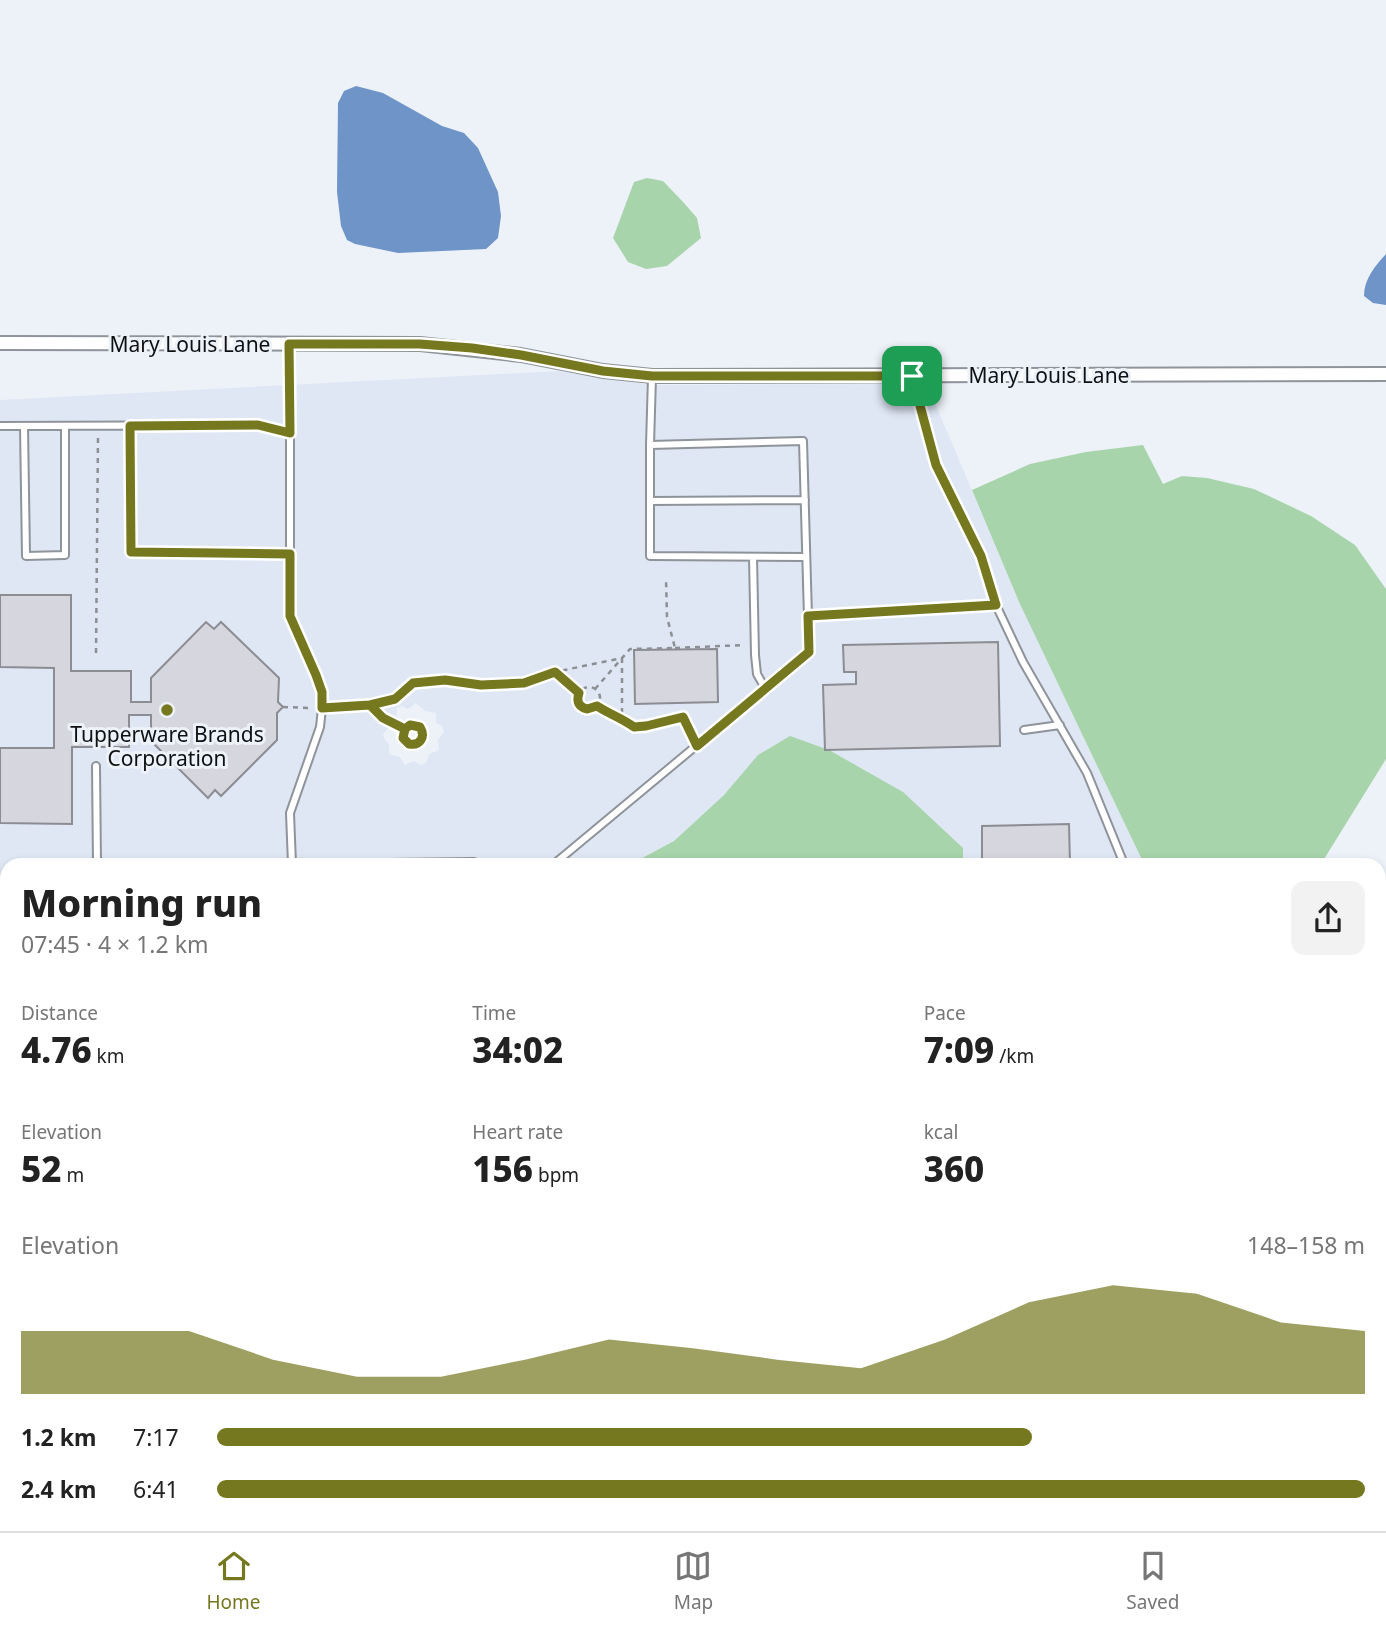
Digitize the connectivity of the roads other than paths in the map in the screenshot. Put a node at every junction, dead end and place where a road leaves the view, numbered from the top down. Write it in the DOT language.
graph roads {
  1 [pos="0,343"];
  2 [pos="289,344"];
  3 [pos="1386,374"];
  4 [pos="652,376"];
  5 [pos="912,376"];
  6 [pos="0,426"];
  7 [pos="24,426"];
  8 [pos="65,426"];
  9 [pos="130,426"];
  10 [pos="290,433"];
  11 [pos="650,445"];
  12 [pos="805,500"];
  13 [pos="650,501"];
  14 [pos="290,554"];
  15 [pos="752,557"];
  16 [pos="806,557"];
  17 [pos="996,605"];
  18 [pos="808,616"];
  19 [pos="765,688"];
  20 [pos="1060,725"];
  21 [pos="1024,730"];
  22 [pos="96,766"];
  23 [pos="1119,854"];
  24 [pos="97,858"];
  25 [pos="292,858"];
  26 [pos="561,858"];
  27 [pos="1117,858"];
  28 [pos="1121,858"];
  1 -- 2 [label="street, Mary Louis Lane"];
  2 -- 4 [label="street, Mary Louis Lane"];
  2 -- 10 [label="lane"];
  3 -- 5 [label="street, Mary Louis Lane"];
  4 -- 5 [label="street, Mary Louis Lane"];
  4 -- 11 [label="lane"];
  5 -- 17 [label="lane"];
  6 -- 7 [label="lane"];
  7 -- 8 [label="lane"];
  7 -- 8 [label="lane"];
  8 -- 9 [label="lane"];
  9 -- 10 [label="lane"];
  9 -- 14 [label="lane"];
  10 -- 14 [label="lane"];
  11 -- 12 [label="lane"];
  11 -- 13 [label="lane"];
  12 -- 13 [label="lane"];
  12 -- 16 [label="lane"];
  13 -- 15 [label="lane"];
  14 -- 25 [label="lane"];
  15 -- 16 [label="lane"];
  15 -- 19 [label="lane"];
  16 -- 18 [label="lane"];
  17 -- 18 [label="lane"];
  17 -- 20 [label="lane"];
  18 -- 19 [label="lane"];
  19 -- 26 [label="lane"];
  20 -- 21 [label="lane"];
  20 -- 23 [label="lane"];
  22 -- 24 [label="lane"];
  23 -- 27 [label="lane"];
  23 -- 28 [label="lane"];
}
